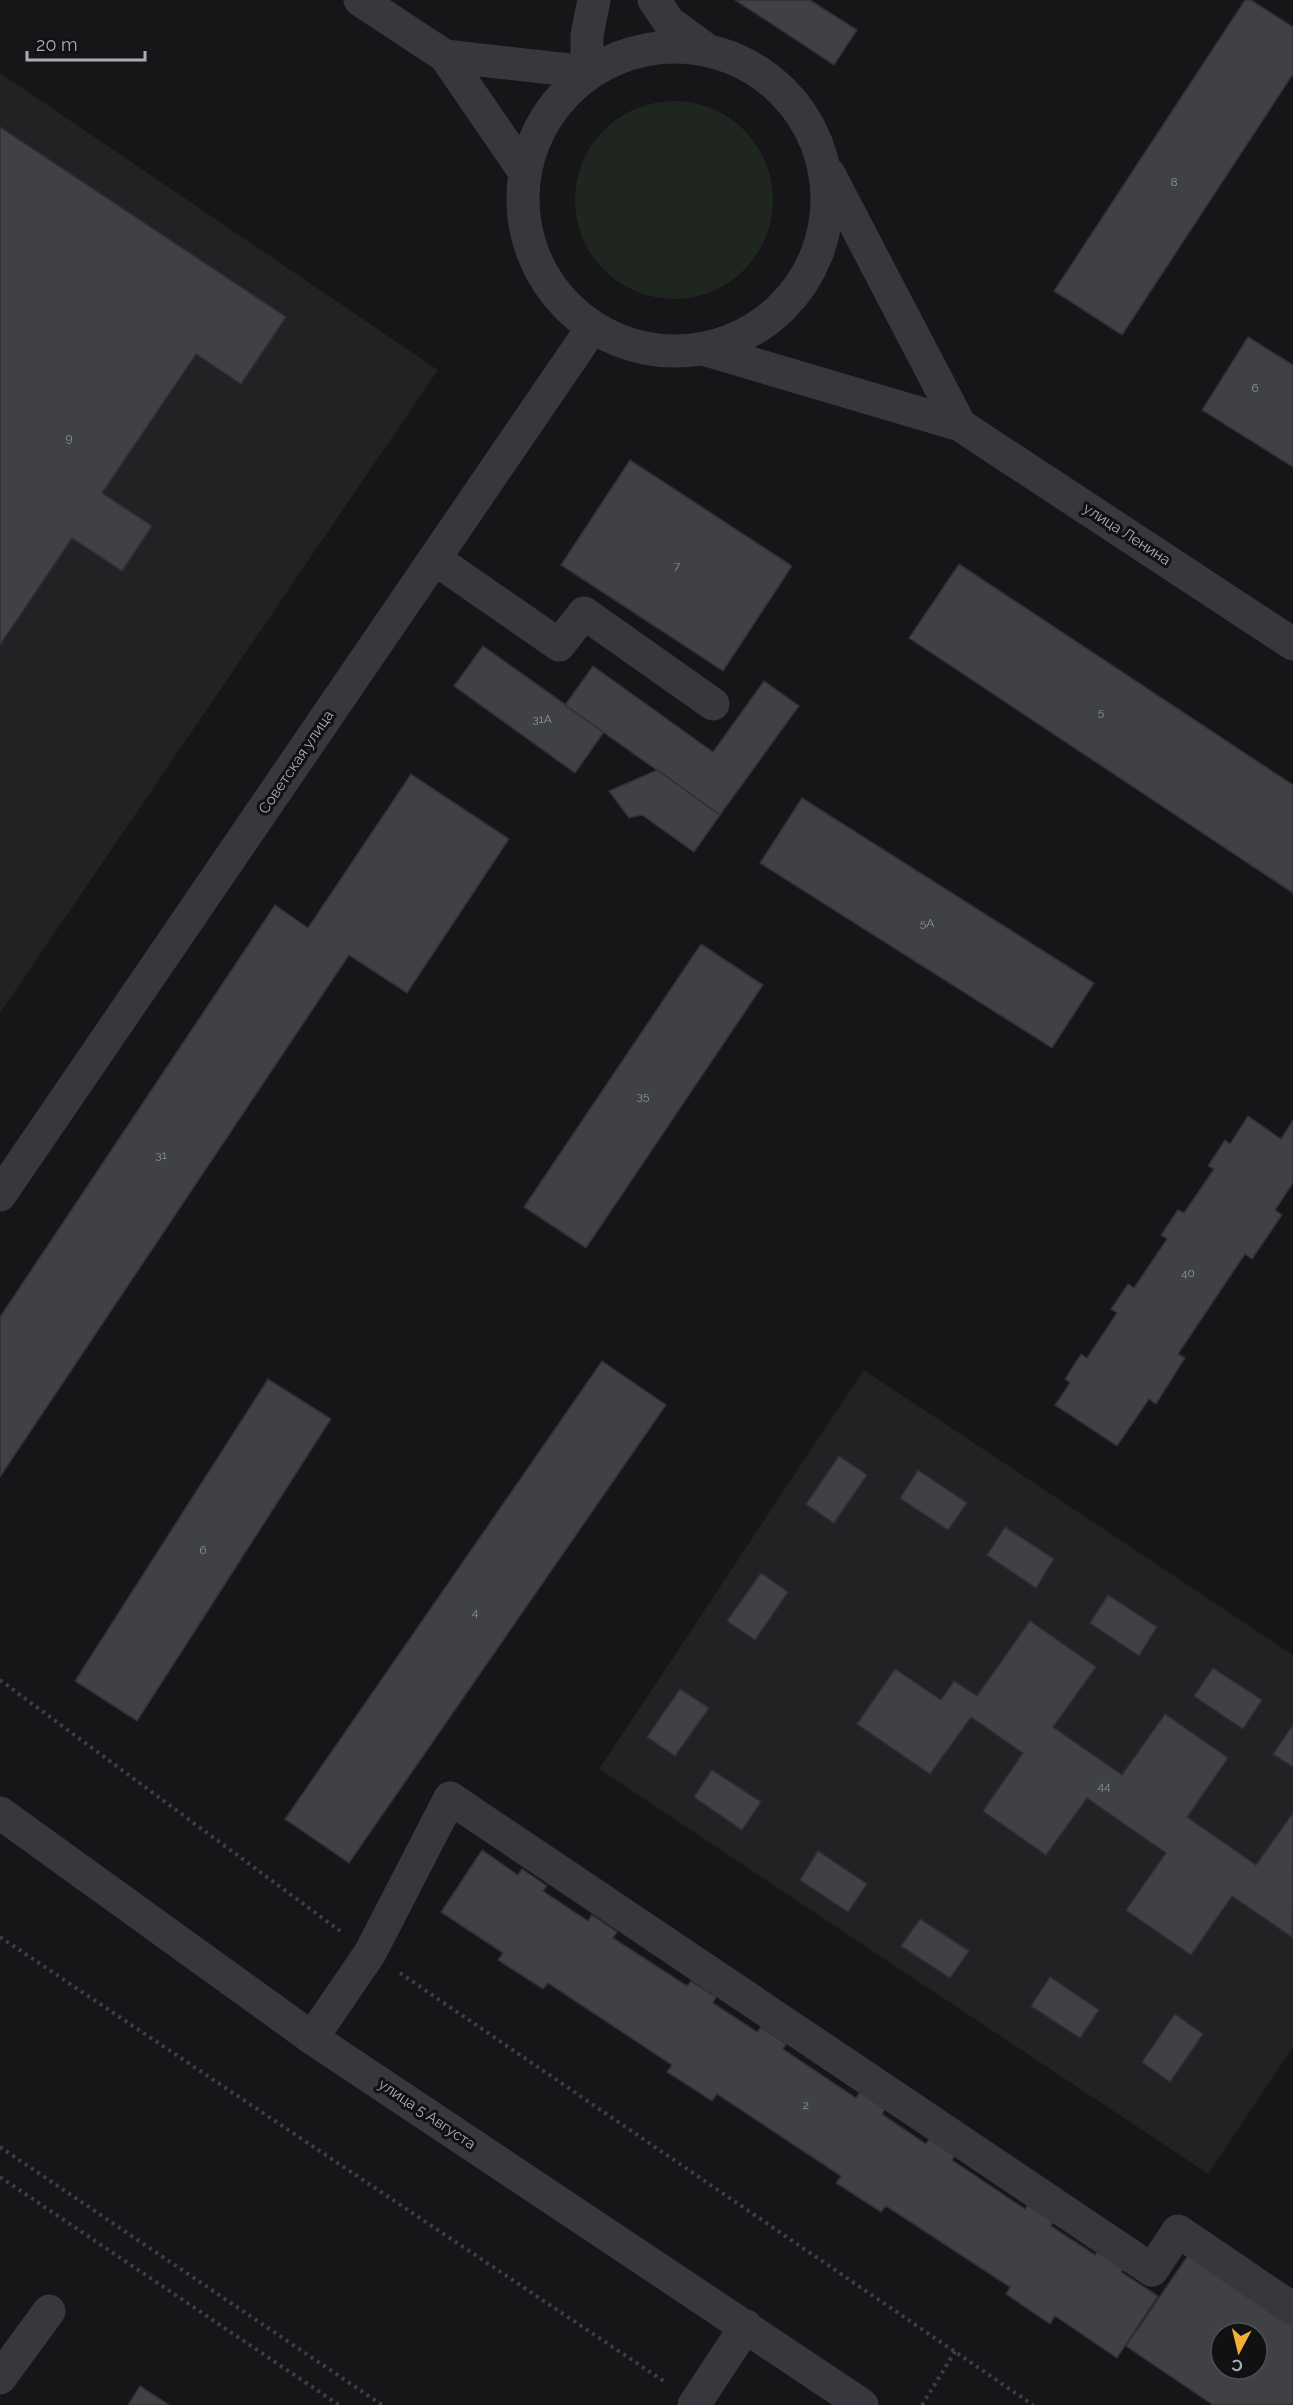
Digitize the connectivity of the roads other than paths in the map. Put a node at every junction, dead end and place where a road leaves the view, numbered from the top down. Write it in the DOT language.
graph roads {
  1 [pos="360,0"];
  2 [pos="594,0"];
  3 [pos="654,0"];
  4 [pos="703,47"];
  5 [pos="444,56"];
  6 [pos="587,72"];
  7 [pos="826,169"];
  8 [pos="524,171"];
  9 [pos="591,327"];
  10 [pos="706,350"];
  11 [pos="960,425"];
  12 [pos="435,559"];
  13 [pos="1293,644"];
  14 [pos="712,704"];
  15 [pos="0,1195"];
  16 [pos="0,1813"];
  17 [pos="312,2038"];
  18 [pos="1293,2309"];
  19 [pos="49,2311"];
  20 [pos="746,2326"];
  21 [pos="0,2378"];
  22 [pos="695,2404"];
  23 [pos="862,2405"];
  1 -- 5 [label="street"];
  2 -- 6 [label="street"];
  3 -- 4 [label="street"];
  4 -- 6 [label="street"];
  4 -- 7 [label="street"];
  5 -- 6 [label="street"];
  5 -- 8 [label="street"];
  6 -- 8 [label="street"];
  7 -- 10 [label="street"];
  7 -- 11 [label="street"];
  8 -- 9 [label="street"];
  9 -- 10 [label="street"];
  9 -- 12 [label="street, Советская улица"];
  10 -- 11 [label="street"];
  11 -- 13 [label="street, улица Ленина"];
  12 -- 14 [label="street"];
  12 -- 15 [label="street, Советская улица"];
  16 -- 17 [label="street, улица 5 Августа"];
  17 -- 18 [label="street"];
  17 -- 20 [label="street, улица 5 Августа"];
  19 -- 21 [label="street"];
  20 -- 22 [label="street"];
  20 -- 23 [label="street, улица 5 Августа"];
}
